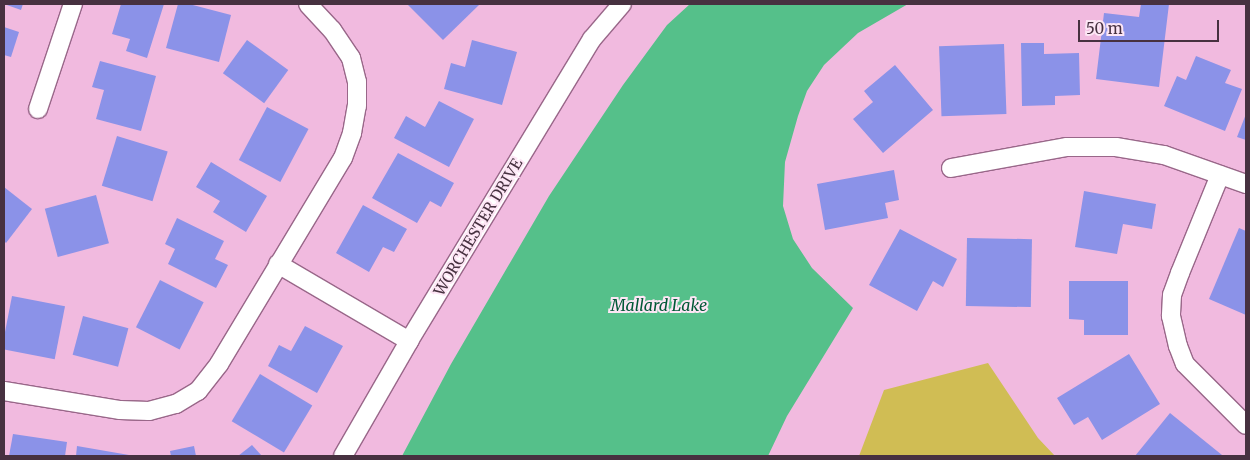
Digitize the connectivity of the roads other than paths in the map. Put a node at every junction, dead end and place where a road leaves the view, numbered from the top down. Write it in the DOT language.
graph roads {
  1 [pos="73,4"];
  2 [pos="308,4"];
  3 [pos="622,4"];
  4 [pos="38,109"];
  5 [pos="951,168"];
  6 [pos="1220,175"];
  7 [pos="1246,184"];
  8 [pos="278,264"];
  9 [pos="409,341"];
  10 [pos="4,391"];
  11 [pos="1246,425"];
  12 [pos="343,456"];
  1 -- 4 [label="street"];
  2 -- 8 [label="street"];
  3 -- 9 [label="street, WORCHESTER DRIVE"];
  5 -- 6 [label="street"];
  6 -- 7 [label="street"];
  6 -- 11 [label="street"];
  8 -- 9 [label="street"];
  8 -- 10 [label="street"];
  9 -- 12 [label="street, WORCHESTER DRIVE"];
}
